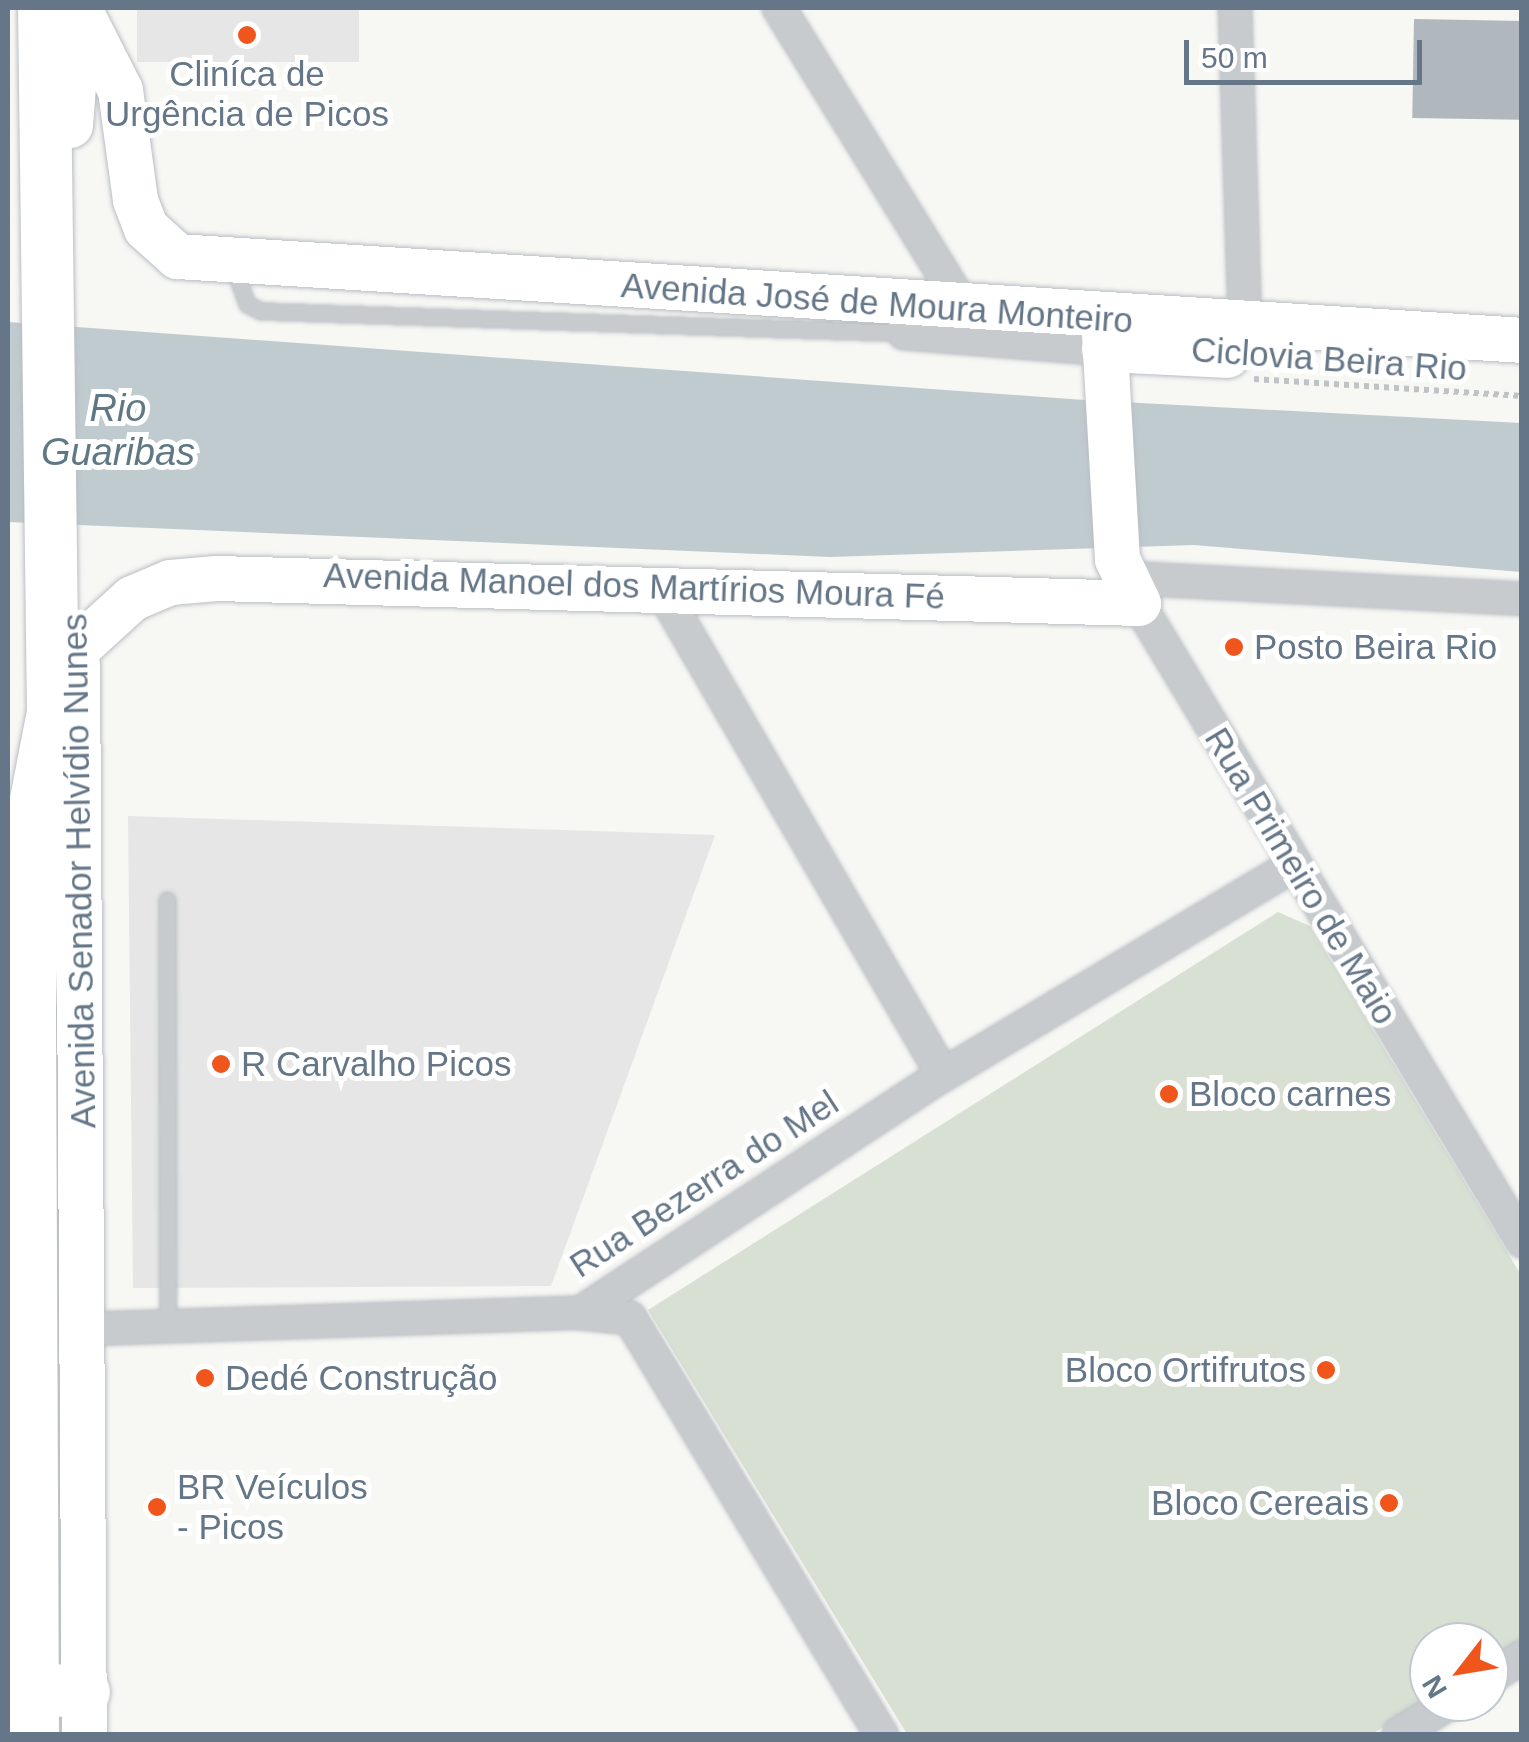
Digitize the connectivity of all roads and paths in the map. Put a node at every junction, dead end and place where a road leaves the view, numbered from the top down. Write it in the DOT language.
graph roads {
  1 [pos="23,8"];
  2 [pos="44,8"];
  3 [pos="79,8"];
  4 [pos="779,8"];
  5 [pos="1235,8"];
  6 [pos="47,189"];
  7 [pos="978,324"];
  8 [pos="1245,325"];
  9 [pos="1522,340"];
  10 [pos="1104,352"];
  11 [pos="1522,372"];
  12 [pos="1236,378"];
  13 [pos="1522,396"];
  14 [pos="49,573"];
  15 [pos="1127,580"];
  16 [pos="660,587"];
  17 [pos="1512,598"];
  18 [pos="1522,626"];
  19 [pos="76,648"];
  20 [pos="1294,864"];
  21 [pos="167,900"];
  22 [pos="944,1075"];
  23 [pos="1522,1241"];
  24 [pos="580,1312"];
  25 [pos="168,1329"];
  26 [pos="86,1330"];
  27 [pos="59,1712"];
  28 [pos="881,1734"];
  1 -- 6 [label="highway"];
  2 -- 6 [label="highway"];
  3 -- 6 [label="main road"];
  3 -- 7 [label="main road, Avenida José de Moura Monteiro"];
  4 -- 7 [label="street"];
  5 -- 8 [label="street"];
  6 -- 14 [label="highway"];
  7 -- 10 [label="main road, Avenida José de Moura Monteiro"];
  8 -- 9 [label="main road, Avenida José de Moura Monteiro"];
  8 -- 10 [label="main road, Avenida José de Moura Monteiro"];
  10 -- 11 [label="main road, Avenida José de Moura Monteiro"];
  10 -- 15 [label="main road"];
  12 -- 13 [label="path, Ciclovia Beira Rio"];
  14 -- 19 [label="main road, Avenida Senador Helvídio Nunes"];
  14 -- 27 [label="highway"];
  15 -- 16 [label="main road, Avenida Manoel dos Martírios Moura Fé"];
  15 -- 17 [label="street, Avenida Manoel dos Martírios Moura Fé"];
  15 -- 20 [label="street, Rua Primeiro de Maio"];
  16 -- 19 [label="main road, Avenida Manoel dos Martírios Moura Fé"];
  16 -- 22 [label="street"];
  17 -- 18 [label="street"];
  19 -- 26 [label="main road, Avenida Senador Helvídio Nunes"];
  20 -- 22 [label="street, Rua Bezerra do Mel"];
  20 -- 23 [label="street, Rua Primeiro de Maio"];
  21 -- 25 [label="lane"];
  22 -- 24 [label="street, Rua Bezerra do Mel"];
  24 -- 25 [label="street, Rua Bezerra do Mel"];
  24 -- 28 [label="street"];
  25 -- 26 [label="street, Rua Bezerra do Mel"];
  26 -- 27 [label="main road, Avenida Senador Helvídio Nunes"];
}
